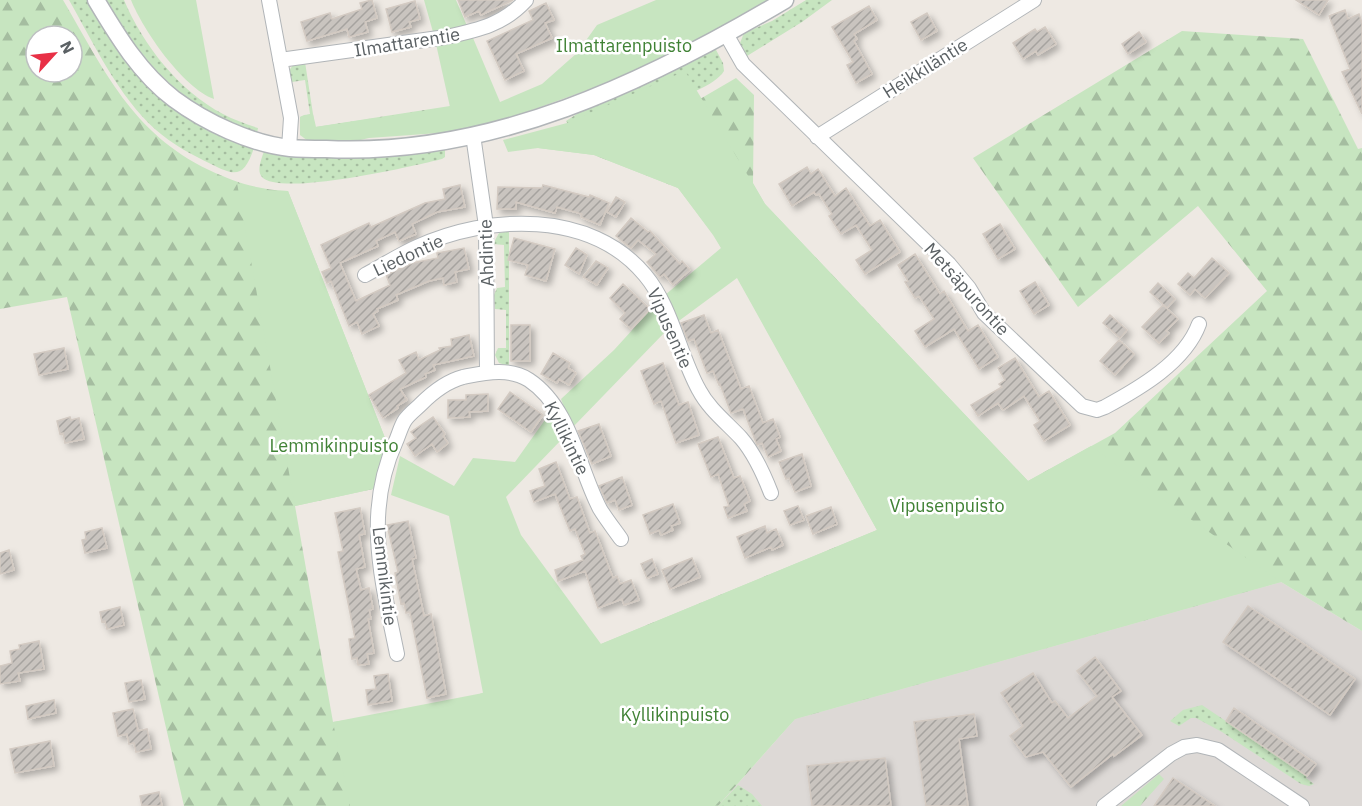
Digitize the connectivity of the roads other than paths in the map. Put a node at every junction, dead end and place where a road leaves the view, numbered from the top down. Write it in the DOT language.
graph roads {
  1 [pos="96,0"];
  2 [pos="269,0"];
  3 [pos="526,0"];
  4 [pos="785,0"];
  5 [pos="1034,0"];
  6 [pos="726,34"];
  7 [pos="280,60"];
  8 [pos="473,135"];
  9 [pos="817,137"];
  10 [pos="289,148"];
  11 [pos="486,226"];
  12 [pos="365,275"];
  13 [pos="1199,324"];
  14 [pos="487,372"];
  15 [pos="771,494"];
  16 [pos="621,539"];
  17 [pos="396,654"];
  18 [pos="1104,806"];
  19 [pos="1302,806"];
  1 -- 10 [label="street"];
  2 -- 7 [label="street"];
  3 -- 7 [label="street, Ilmattarentie"];
  4 -- 6 [label="street"];
  5 -- 9 [label="street, Heikkiläntie"];
  6 -- 8 [label="street"];
  6 -- 9 [label="street, Metsäpurontie"];
  7 -- 10 [label="street"];
  8 -- 10 [label="street"];
  8 -- 11 [label="street, Ahdintie"];
  9 -- 13 [label="street, Metsäpurontie"];
  11 -- 12 [label="street, Liedontie"];
  11 -- 14 [label="street, Ahdintie"];
  11 -- 15 [label="street, Vipusentie"];
  14 -- 16 [label="street, Kyllikintie"];
  14 -- 17 [label="street, Lemmikintie"];
  18 -- 19 [label="street"];
}
